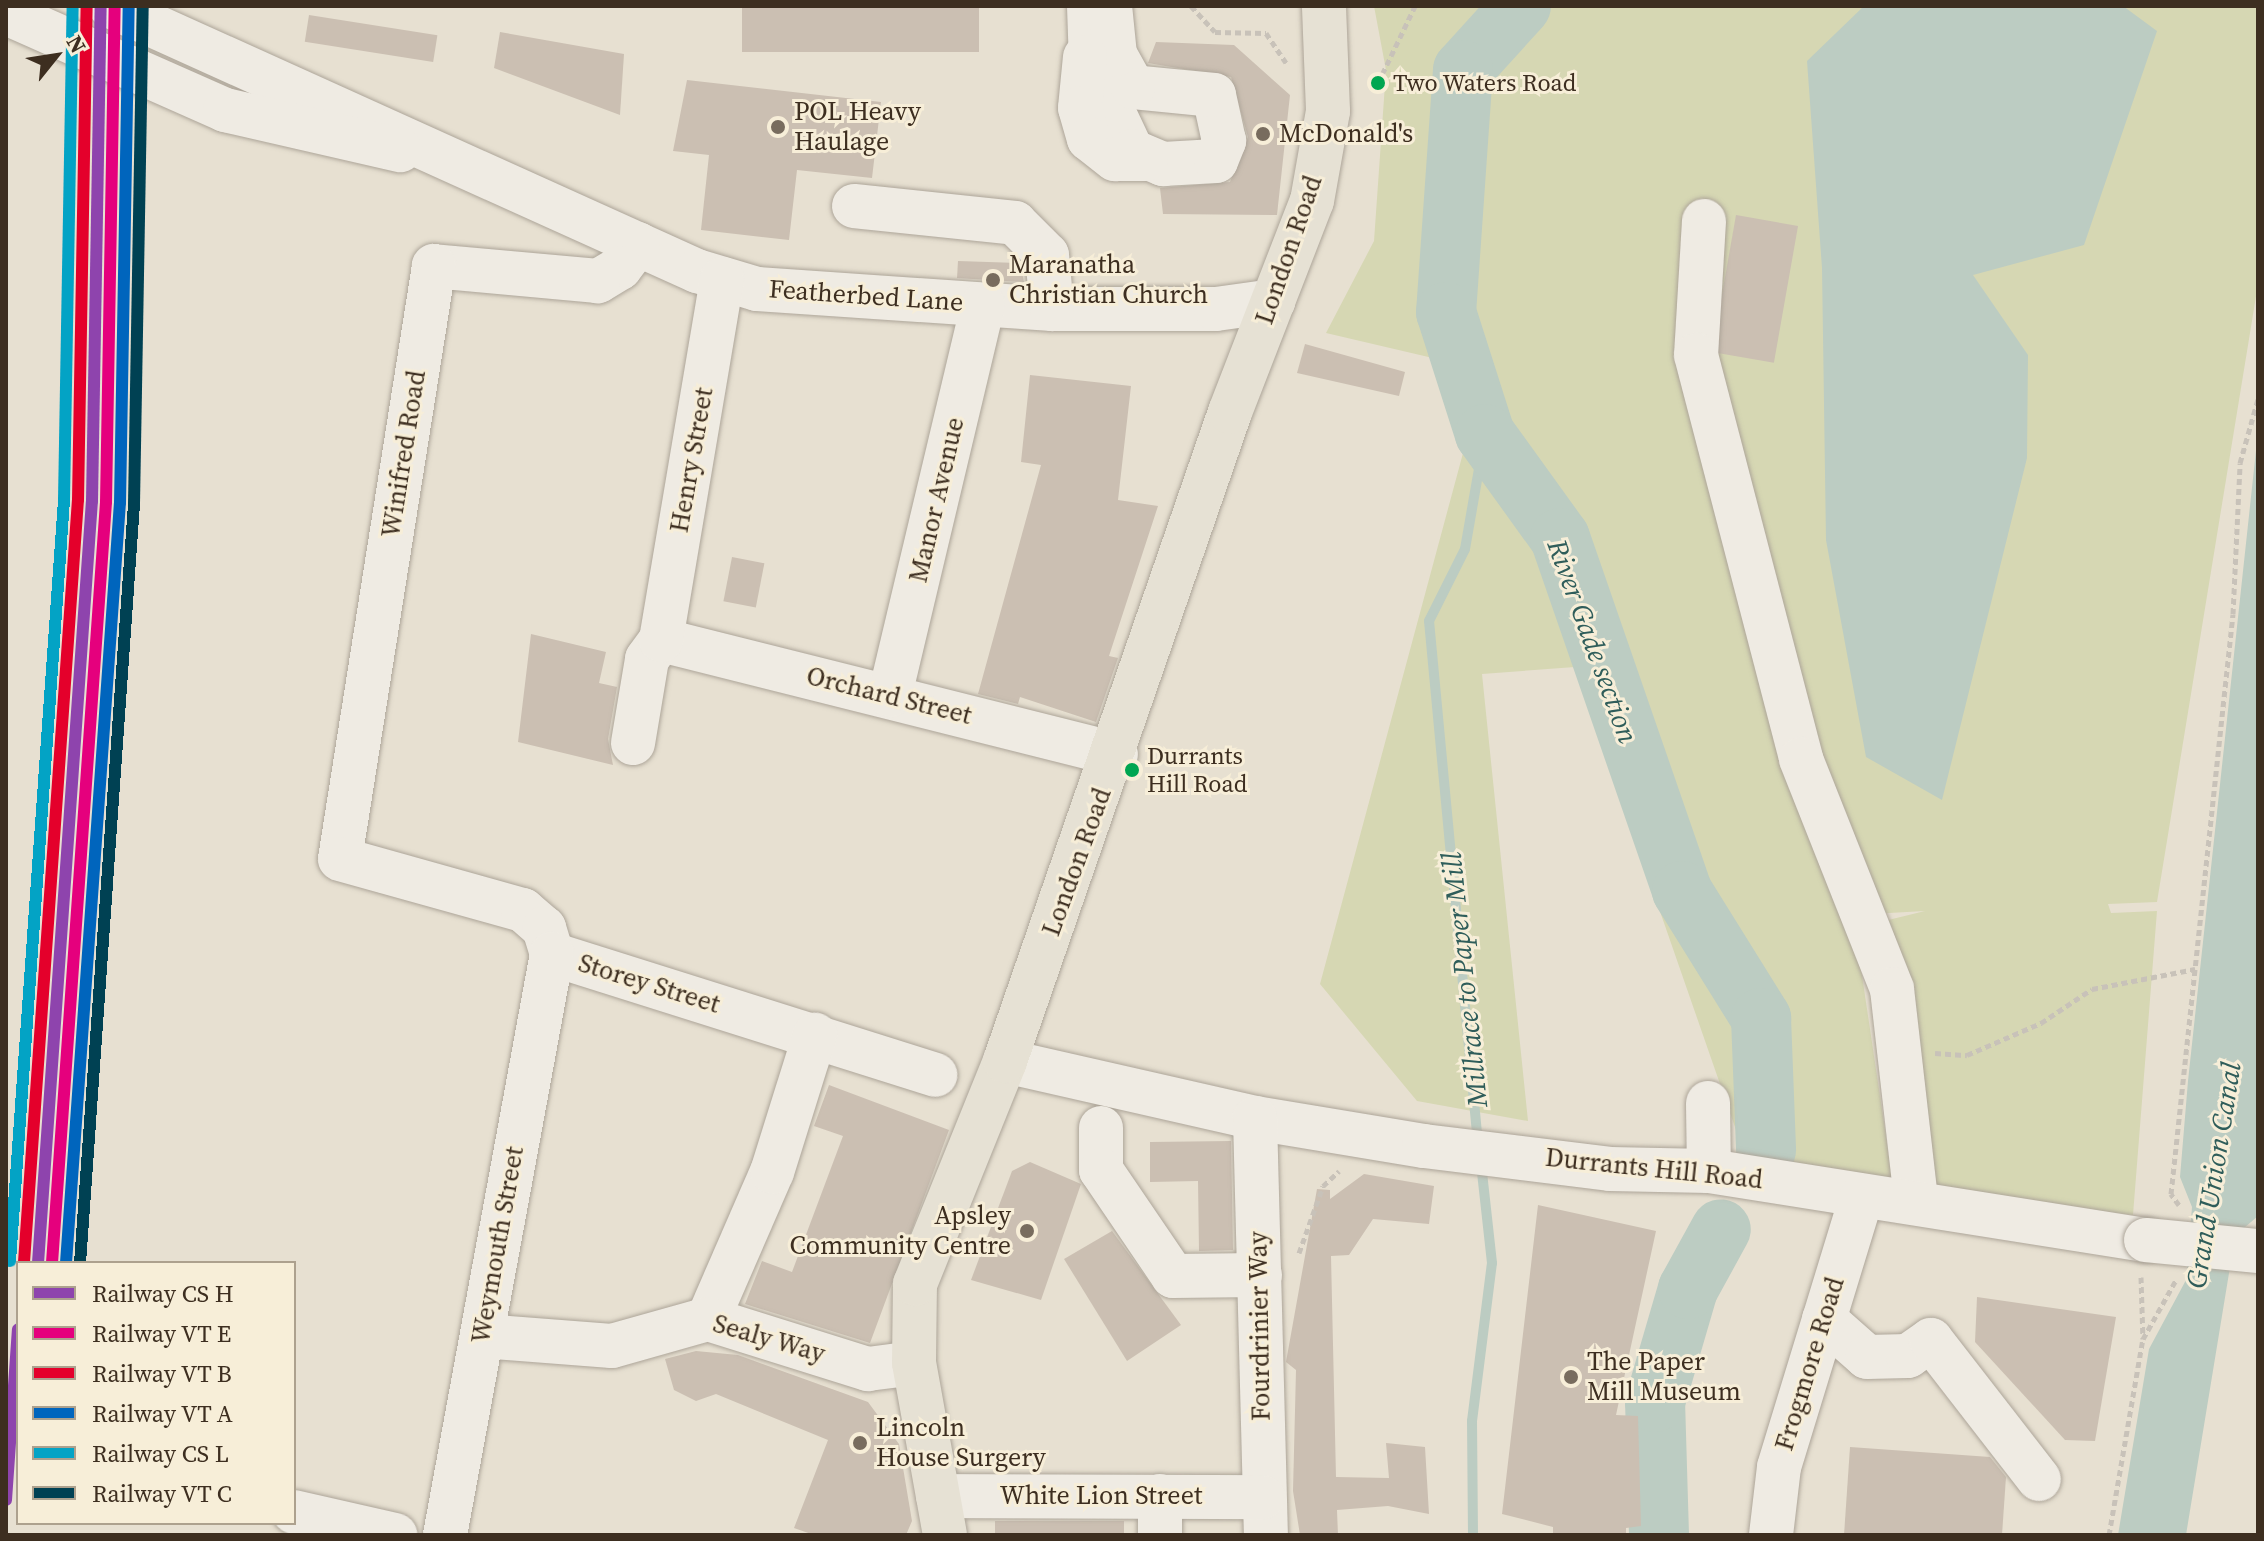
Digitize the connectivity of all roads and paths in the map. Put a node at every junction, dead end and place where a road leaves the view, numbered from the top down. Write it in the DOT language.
graph roads {
  1 [pos="110,6"];
  2 [pos="1110,6"];
  3 [pos="1191,6"];
  4 [pos="1324,6"];
  5 [pos="1415,6"];
  6 [pos="18,19"];
  7 [pos="1089,24"];
  8 [pos="1378,83"];
  9 [pos="1328,111"];
  10 [pos="438,156"];
  11 [pos="854,206"];
  12 [pos="1704,221"];
  13 [pos="638,244"];
  14 [pos="722,279"];
  15 [pos="1273,301"];
  16 [pos="983,305"];
  17 [pos="1052,309"];
  18 [pos="2258,399"];
  19 [pos="661,640"];
  20 [pos="890,695"];
  21 [pos="633,743"];
  22 [pos="1116,754"];
  23 [pos="340,859"];
  24 [pos="552,954"];
  25 [pos="2195,969"];
  26 [pos="815,1035"];
  27 [pos="1899,1051"];
  28 [pos="1005,1061"];
  29 [pos="935,1075"];
  30 [pos="1708,1103"];
  31 [pos="1255,1118"];
  32 [pos="1101,1128"];
  33 [pos="1345,1166"];
  34 [pos="1709,1171"];
  35 [pos="1862,1196"];
  36 [pos="1916,1201"];
  37 [pos="2185,1214"];
  38 [pos="2258,1251"];
  39 [pos="1278,1271"];
  40 [pos="2180,1274"];
  41 [pos="708,1319"];
  42 [pos="1824,1319"];
  43 [pos="482,1336"];
  44 [pos="914,1363"];
  45 [pos="2039,1479"];
  46 [pos="296,1512"];
  47 [pos="941,1515"];
  48 [pos="1160,1516"];
  49 [pos="1265,1516"];
  50 [pos="395,1535"];
  51 [pos="445,1535"];
  52 [pos="1771,1535"];
  53 [pos="2109,1535"];
  1 -- 10 [label="street, Featherbed Lane"];
  2 -- 7 [label="street"];
  3 -- 9 [label="path"];
  4 -- 9 [label="main road, London Road"];
  5 -- 8 [label="path"];
  6 -- 10 [label="street, Featherbed Lane"];
  9 -- 15 [label="main road, London Road"];
  10 -- 13 [label="street, Featherbed Lane"];
  11 -- 17 [label="street"];
  12 -- 27 [label="street"];
  13 -- 14 [label="street, Featherbed Lane"];
  13 -- 23 [label="street, Winifred Road"];
  14 -- 16 [label="street, Featherbed Lane"];
  14 -- 19 [label="street, Henry Street"];
  15 -- 17 [label="street, Featherbed Lane"];
  15 -- 22 [label="main road, London Road"];
  16 -- 17 [label="street, Featherbed Lane"];
  16 -- 20 [label="street, Manor Avenue"];
  18 -- 25 [label="path"];
  19 -- 20 [label="street, Orchard Street"];
  19 -- 21 [label="street, Henry Street"];
  20 -- 22 [label="street, Orchard Street"];
  22 -- 28 [label="main road, London Road"];
  23 -- 24 [label="street, Storey Street"];
  24 -- 26 [label="street, Storey Street"];
  24 -- 43 [label="street, Weymouth Street"];
  25 -- 27 [label="path"];
  25 -- 37 [label="path"];
  26 -- 29 [label="street, Storey Street"];
  26 -- 41 [label="street"];
  27 -- 36 [label="street"];
  28 -- 31 [label="street, Durrants Hill Road"];
  28 -- 44 [label="main road, London Road"];
  30 -- 34 [label="street"];
  31 -- 34 [label="street, Durrants Hill Road"];
  31 -- 39 [label="street, Fourdrinier Way"];
  32 -- 39 [label="street"];
  33 -- 39 [label="path"];
  34 -- 35 [label="street, Durrants Hill Road"];
  35 -- 36 [label="street, Durrants Hill Road"];
  35 -- 42 [label="street, Frogmore Road"];
  36 -- 38 [label="street, Durrants Hill Road, bridge"];
  39 -- 49 [label="street, Fourdrinier Way"];
  40 -- 53 [label="path"];
  41 -- 43 [label="street, Sealy Way"];
  41 -- 44 [label="street, Sealy Way"];
  42 -- 45 [label="street"];
  42 -- 52 [label="street, Frogmore Road"];
  43 -- 51 [label="street, Weymouth Street"];
  44 -- 47 [label="main road, London Road"];
  46 -- 50 [label="street"];
  47 -- 48 [label="street, White Lion Street"];
  48 -- 49 [label="street, White Lion Street"];
}
